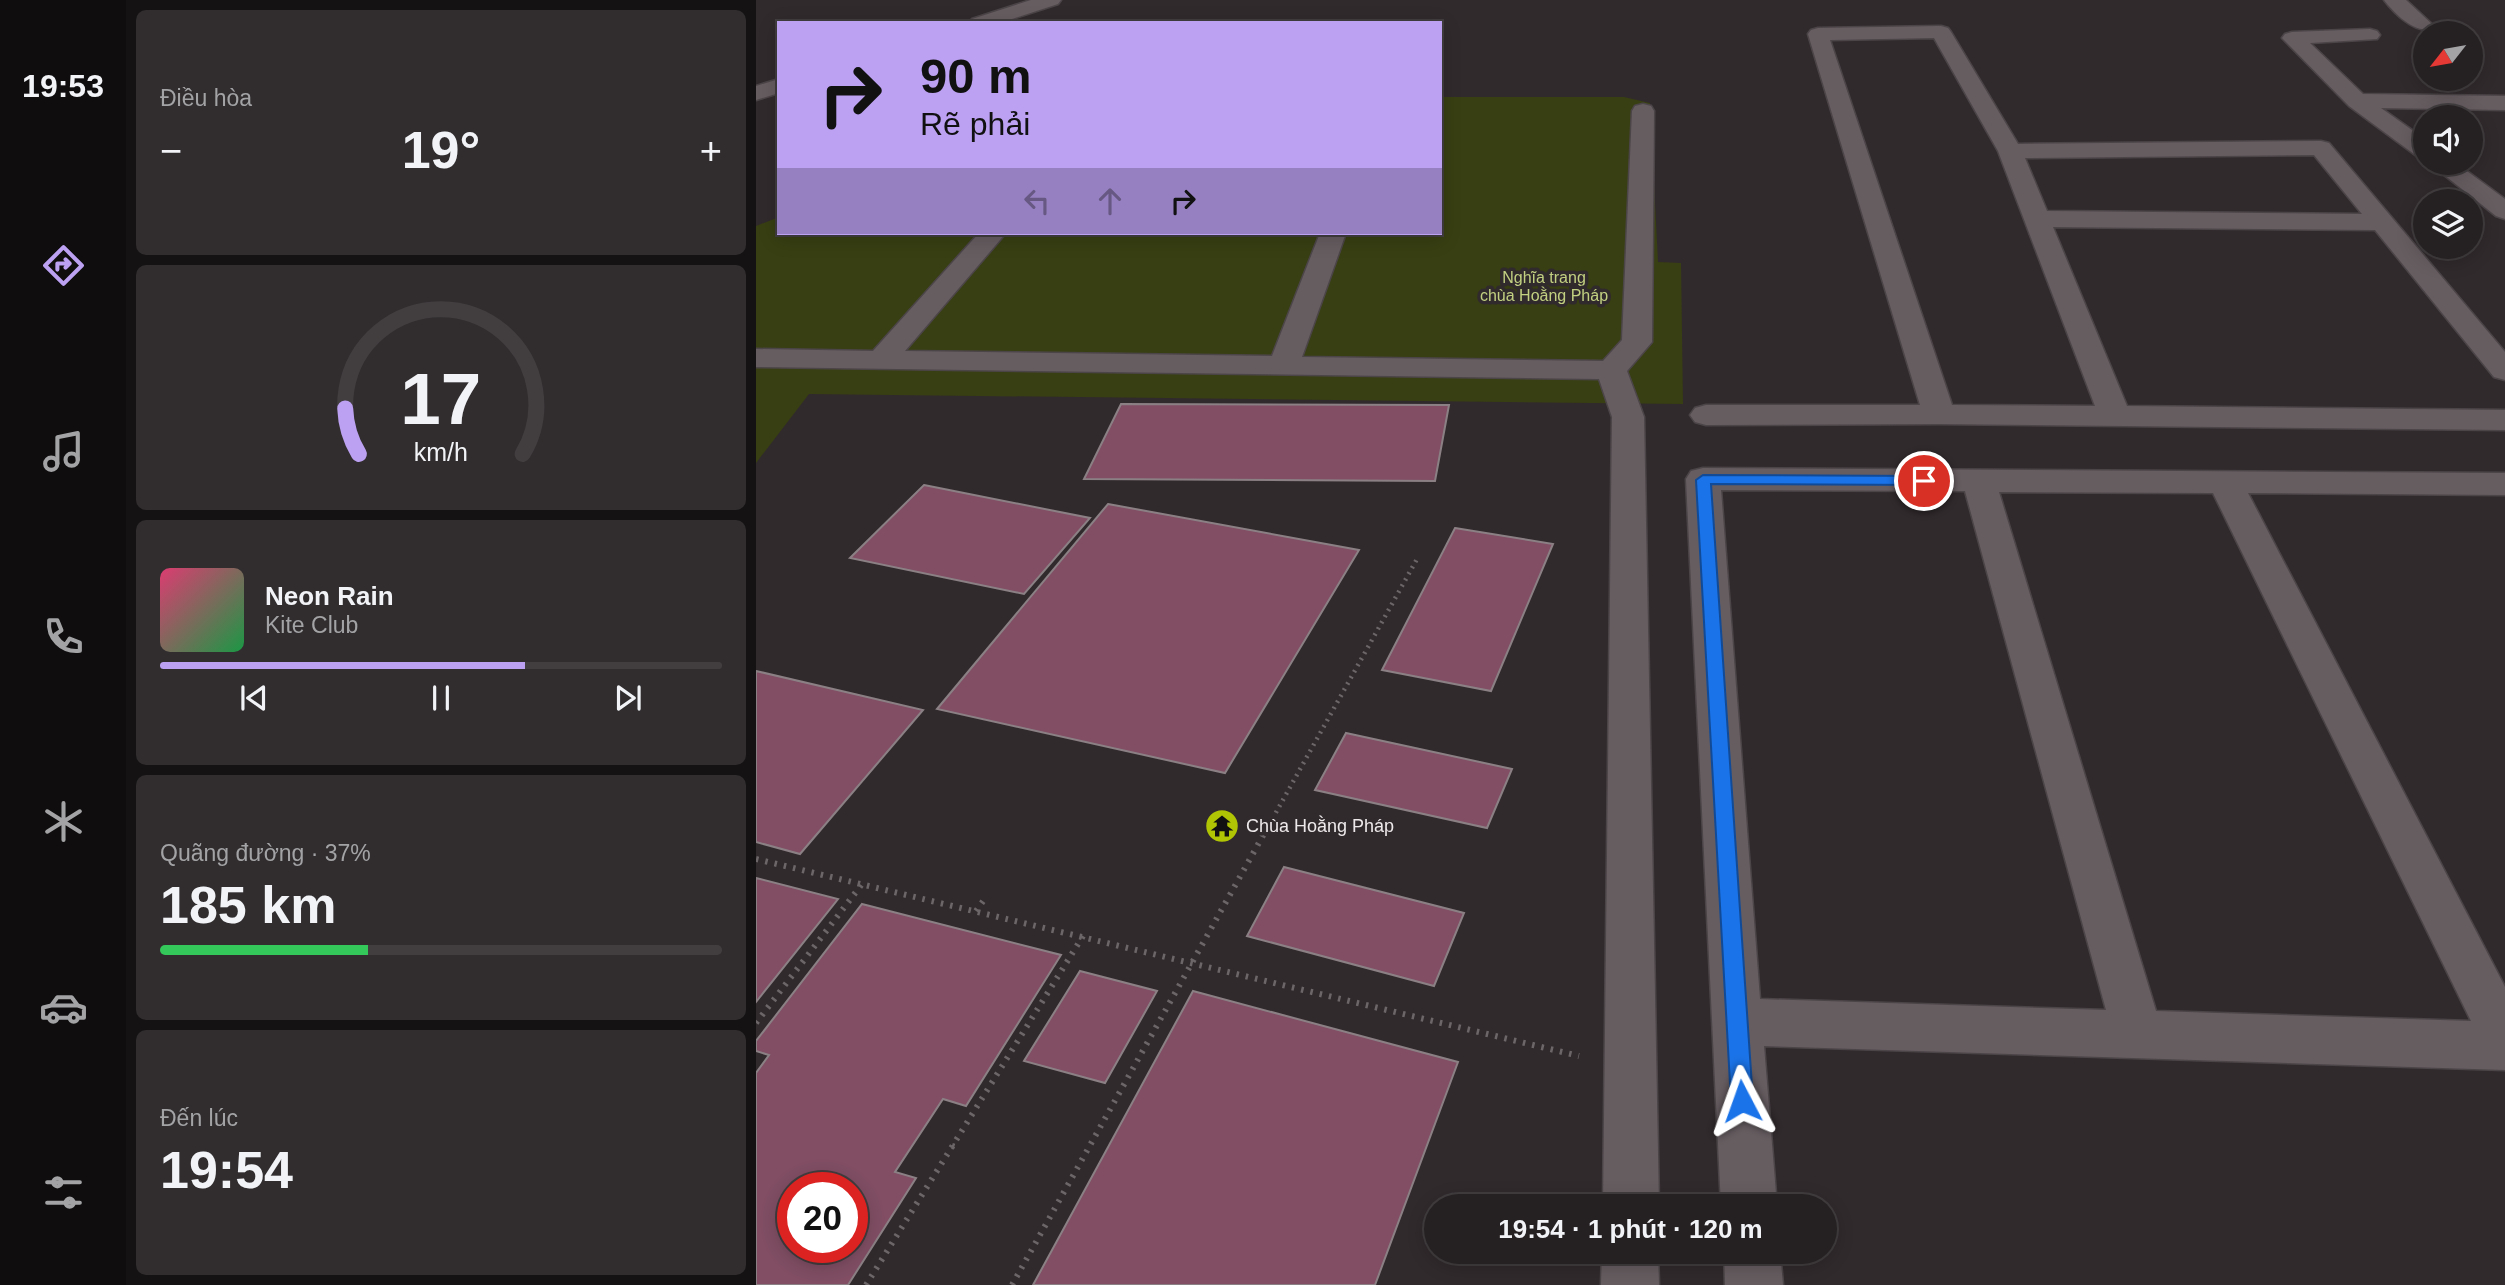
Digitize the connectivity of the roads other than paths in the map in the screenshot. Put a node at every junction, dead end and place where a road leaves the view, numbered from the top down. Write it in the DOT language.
graph roads {
  1 [pos="1051,0"];
  2 [pos="2394,0"];
  3 [pos="985,21"];
  4 [pos="2418,21"];
  5 [pos="2370,35"];
  6 [pos="777,87"];
  7 [pos="756,93"];
  8 [pos="2357,101"];
  9 [pos="2505,103"];
  10 [pos="1643,111"];
  11 [pos="2413,142"];
  12 [pos="2010,151"];
  13 [pos="2457,175"];
  14 [pos="2505,211"];
  15 [pos="2037,219"];
  16 [pos="2382,222"];
  17 [pos="991,235"];
  18 [pos="1332,235"];
  19 [pos="756,358"];
  20 [pos="881,360"];
  21 [pos="1284,365"];
  22 [pos="1611,370"];
  23 [pos="2505,371"];
  24 [pos="1938,414"];
  25 [pos="1706,415"];
  26 [pos="2115,416"];
  27 [pos="2505,420"];
  28 [pos="1979,481"];
  29 [pos="2225,482"];
  30 [pos="2505,484"];
  31 [pos="1737,1022"];
  32 [pos="2138,1035"];
  33 [pos="2505,1038"];
  34 [pos="2505,1046"];
  35 [pos="1630,1194"];
  36 [pos="1748,1194"];
  37 [pos="1630,1264"];
  38 [pos="1753,1264"];
  39 [pos="1630,1285"];
  40 [pos="1754,1285"];
  1 -- 3 [label="street"];
  2 -- 4 [label="street"];
  5 -- 8 [label="street"];
  6 -- 7 [label="street"];
  8 -- 9 [label="street"];
  8 -- 11 [label="street"];
  10 -- 22 [label="street"];
  12 -- 15 [label="street"];
  12 -- 16 [label="street"];
  12 -- 24 [label="street"];
  13 -- 14 [label="street"];
  15 -- 16 [label="street"];
  15 -- 26 [label="street"];
  16 -- 23 [label="street"];
  17 -- 20 [label="street"];
  18 -- 21 [label="street"];
  19 -- 20 [label="street"];
  20 -- 21 [label="street"];
  21 -- 22 [label="street"];
  22 -- 35 [label="street"];
  24 -- 25 [label="street"];
  24 -- 26 [label="street"];
  26 -- 27 [label="street"];
  28 -- 29 [label="street"];
  28 -- 31 [label="street"];
  28 -- 32 [label="street"];
  29 -- 30 [label="street"];
  29 -- 33 [label="street"];
  31 -- 32 [label="street"];
  31 -- 36 [label="street"];
  32 -- 34 [label="street"];
  37 -- 39 [label="street"];
  38 -- 40 [label="street"];
}
